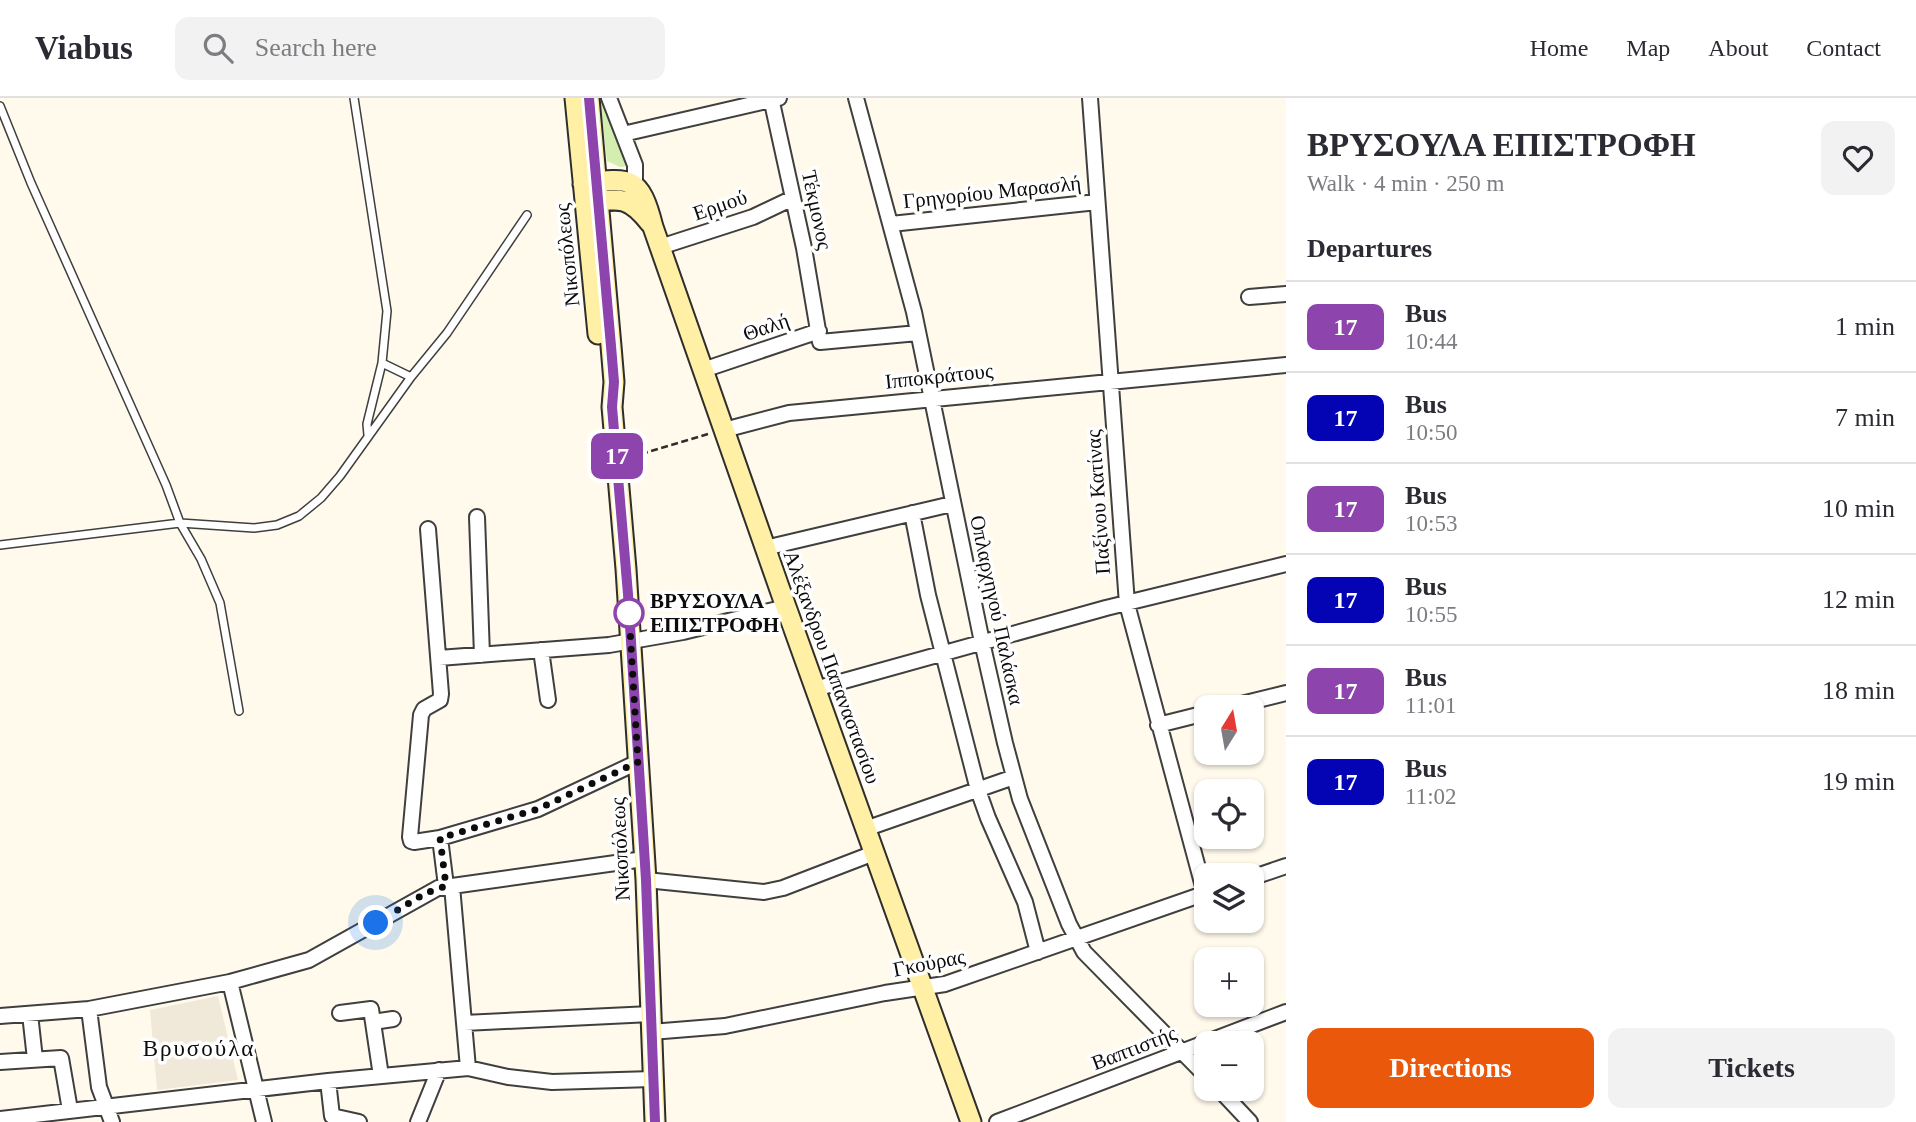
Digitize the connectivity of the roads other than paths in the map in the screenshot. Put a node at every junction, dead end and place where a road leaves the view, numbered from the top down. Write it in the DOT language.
graph roads {
  1 [pos="354,98"];
  2 [pos="575,98"];
  3 [pos="589,98"];
  4 [pos="609,98"];
  5 [pos="856,98"];
  6 [pos="1090,98"];
  7 [pos="774,99"];
  8 [pos="0,106"];
  9 [pos="623,134"];
  10 [pos="635,186"];
  11 [pos="590,193"];
  12 [pos="793,198"];
  13 [pos="1097,202"];
  14 [pos="527,215"];
  15 [pos="649,222"];
  16 [pos="891,224"];
  17 [pos="601,225"];
  18 [pos="660,247"];
  19 [pos="1286,294"];
  20 [pos="1250,297"];
  21 [pos="818,331"];
  22 [pos="918,333"];
  23 [pos="382,363"];
  24 [pos="1286,363"];
  25 [pos="703,370"];
  26 [pos="411,377"];
  27 [pos="1111,381"];
  28 [pos="931,398"];
  29 [pos="612,407"];
  30 [pos="724,430"];
  31 [pos="368,435"];
  32 [pos="952,504"];
  33 [pos="912,513"];
  34 [pos="477,517"];
  35 [pos="180,523"];
  36 [pos="428,529"];
  37 [pos="0,545"];
  38 [pos="765,548"];
  39 [pos="1286,565"];
  40 [pos="1127,604"];
  41 [pos="786,607"];
  42 [pos="631,642"];
  43 [pos="982,642"];
  44 [pos="541,649"];
  45 [pos="943,654"];
  46 [pos="482,655"];
  47 [pos="439,658"];
  48 [pos="815,690"];
  49 [pos="1286,693"];
  50 [pos="1264,698"];
  51 [pos="548,700"];
  52 [pos="239,711"];
  53 [pos="1194,716"];
  54 [pos="1158,725"];
  55 [pos="638,762"];
  56 [pos="1014,778"];
  57 [pos="978,790"];
  58 [pos="865,829"];
  59 [pos="440,838"];
  60 [pos="874,853"];
  61 [pos="644,859"];
  62 [pos="1197,863"];
  63 [pos="1286,866"];
  64 [pos="1264,874"];
  65 [pos="646,880"];
  66 [pos="449,886"];
  67 [pos="1194,897"];
  68 [pos="1076,939"];
  69 [pos="1038,953"];
  70 [pos="230,982"];
  71 [pos="922,988"];
  72 [pos="89,1009"];
  73 [pos="1286,1012"];
  74 [pos="340,1013"];
  75 [pos="30,1014"];
  76 [pos="0,1016"];
  77 [pos="393,1019"];
  78 [pos="373,1022"];
  79 [pos="464,1023"];
  80 [pos="651,1023"];
  81 [pos="1182,1052"];
  82 [pos="35,1059"];
  83 [pos="0,1062"];
  84 [pos="1194,1064"];
  85 [pos="468,1068"];
  86 [pos="439,1070"];
  87 [pos="381,1076"];
  88 [pos="653,1079"];
  89 [pos="328,1081"];
  90 [pos="257,1089"];
  91 [pos="1230,1101"];
  92 [pos="106,1106"];
  93 [pos="70,1110"];
  94 [pos="1023,1117"];
  95 [pos="0,1119"];
  96 [pos="111,1122"];
  97 [pos="264,1122"];
  98 [pos="359,1122"];
  99 [pos="418,1122"];
  100 [pos="655,1122"];
  101 [pos="971,1122"];
  102 [pos="997,1122"];
  103 [pos="1250,1122"];
  1 -- 23 [label="lane"];
  2 -- 11 [label="main road, Νικοπόλεως"];
  3 -- 11 [label="main road, Νικοπόλεως"];
  4 -- 9 [label="street"];
  5 -- 16 [label="street, Οπλαρχηγού Παλάσκα"];
  6 -- 13 [label="street, Παξίνου Κατίνας"];
  7 -- 9 [label="street"];
  7 -- 12 [label="street, Τέκμονος"];
  8 -- 35 [label="lane"];
  9 -- 10 [label="street"];
  10 -- 11 [label="main road"];
  10 -- 15 [label="main road, Αλέξανδρου Παπαναστασίου"];
  11 -- 15 [label="main road"];
  11 -- 17 [label="main road, Νικοπόλεως"];
  11 -- 29 [label="main road, Νικοπόλεως"];
  12 -- 18 [label="street, Ερμού"];
  12 -- 21 [label="street, Τέκμονος"];
  13 -- 16 [label="street, Γρηγορίου Μαρασλή"];
  13 -- 27 [label="street, Παξίνου Κατίνας"];
  14 -- 26 [label="lane"];
  15 -- 17 [label="main road"];
  15 -- 18 [label="main road, Αλέξανδρου Παπαναστασίου"];
  16 -- 22 [label="street, Οπλαρχηγού Παλάσκα"];
  17 -- 29 [label="main road, Νικοπόλεως"];
  18 -- 25 [label="main road, Αλέξανδρου Παπαναστασίου"];
  19 -- 20 [label="street"];
  21 -- 22 [label="street, Θαλή"];
  21 -- 25 [label="street, Θαλή"];
  22 -- 28 [label="street, Οπλαρχηγού Παλάσκα"];
  23 -- 26 [label="lane"];
  23 -- 31 [label="lane"];
  24 -- 27 [label="street, Ιπποκράτους"];
  25 -- 30 [label="main road, Αλέξανδρου Παπαναστασίου"];
  26 -- 31 [label="lane"];
  27 -- 28 [label="street, Ιπποκράτους"];
  27 -- 40 [label="street, Παξίνου Κατίνας"];
  28 -- 30 [label="street, Ιπποκράτους"];
  28 -- 32 [label="street, Οπλαρχηγού Παλάσκα"];
  29 -- 42 [label="main road, Νικοπόλεως"];
  30 -- 38 [label="main road, Αλέξανδρου Παπαναστασίου"];
  31 -- 35 [label="lane"];
  32 -- 33 [label="street"];
  32 -- 43 [label="street, Οπλαρχηγού Παλάσκα"];
  33 -- 38 [label="street"];
  33 -- 45 [label="street"];
  34 -- 46 [label="street"];
  35 -- 37 [label="lane"];
  35 -- 52 [label="lane"];
  36 -- 47 [label="street"];
  38 -- 41 [label="main road, Αλέξανδρου Παπαναστασίου"];
  39 -- 40 [label="street"];
  40 -- 43 [label="street"];
  40 -- 54 [label="street, Παξίνου Κατίνας"];
  41 -- 42 [label="street"];
  41 -- 48 [label="main road, Αλέξανδρου Παπαναστασίου"];
  42 -- 44 [label="street"];
  42 -- 55 [label="main road, Νικοπόλεως"];
  43 -- 45 [label="street"];
  43 -- 56 [label="street, Οπλαρχηγού Παλάσκα"];
  44 -- 46 [label="street"];
  44 -- 51 [label="street"];
  45 -- 48 [label="street"];
  45 -- 57 [label="street"];
  46 -- 47 [label="street"];
  47 -- 59 [label="street"];
  48 -- 58 [label="main road, Αλέξανδρου Παπαναστασίου"];
  49 -- 50 [label="street"];
  53 -- 54 [label="street"];
  54 -- 62 [label="street, Παξίνου Κατίνας"];
  55 -- 59 [label="street"];
  55 -- 61 [label="main road, Νικοπόλεως"];
  56 -- 57 [label="street"];
  56 -- 68 [label="street, Οπλαρχηγού Παλάσκα"];
  57 -- 58 [label="street"];
  57 -- 69 [label="street"];
  58 -- 60 [label="main road, Αλέξανδρου Παπαναστασίου"];
  59 -- 66 [label="street"];
  60 -- 65 [label="street"];
  60 -- 71 [label="main road, Αλέξανδρου Παπαναστασίου"];
  61 -- 65 [label="main road, Νικοπόλεως"];
  61 -- 66 [label="street"];
  63 -- 64 [label="street"];
  65 -- 80 [label="main road, Νικοπόλεως"];
  66 -- 70 [label="street"];
  66 -- 79 [label="street"];
  67 -- 68 [label="street, Γκούρας"];
  68 -- 69 [label="street, Γκούρας"];
  68 -- 81 [label="street, Οπλαρχηγού Παλάσκα"];
  69 -- 71 [label="street, Γκούρας"];
  70 -- 72 [label="street"];
  70 -- 90 [label="street"];
  71 -- 80 [label="street, Γκούρας"];
  71 -- 101 [label="main road, Αλέξανδρου Παπαναστασίου"];
  72 -- 75 [label="street"];
  72 -- 92 [label="street"];
  73 -- 81 [label="street, Βαπτιστής"];
  74 -- 78 [label="street"];
  75 -- 76 [label="street"];
  75 -- 82 [label="street"];
  77 -- 78 [label="street"];
  78 -- 87 [label="street"];
  79 -- 80 [label="street, Γκούρας"];
  79 -- 85 [label="street"];
  80 -- 88 [label="main road, Νικοπόλεως"];
  81 -- 84 [label="street, Οπλαρχηγού Παλάσκα"];
  81 -- 94 [label="street, Βαπτιστής"];
  82 -- 83 [label="street"];
  82 -- 93 [label="street"];
  85 -- 86 [label="street"];
  85 -- 88 [label="street"];
  86 -- 87 [label="street"];
  86 -- 99 [label="street"];
  87 -- 89 [label="street"];
  88 -- 100 [label="main road, Νικοπόλεως"];
  89 -- 90 [label="street"];
  89 -- 98 [label="street"];
  90 -- 92 [label="street"];
  90 -- 97 [label="street"];
  91 -- 103 [label="street"];
  92 -- 93 [label="street"];
  92 -- 96 [label="street"];
  93 -- 95 [label="street"];
  94 -- 102 [label="street, Βαπτιστής"];
}
